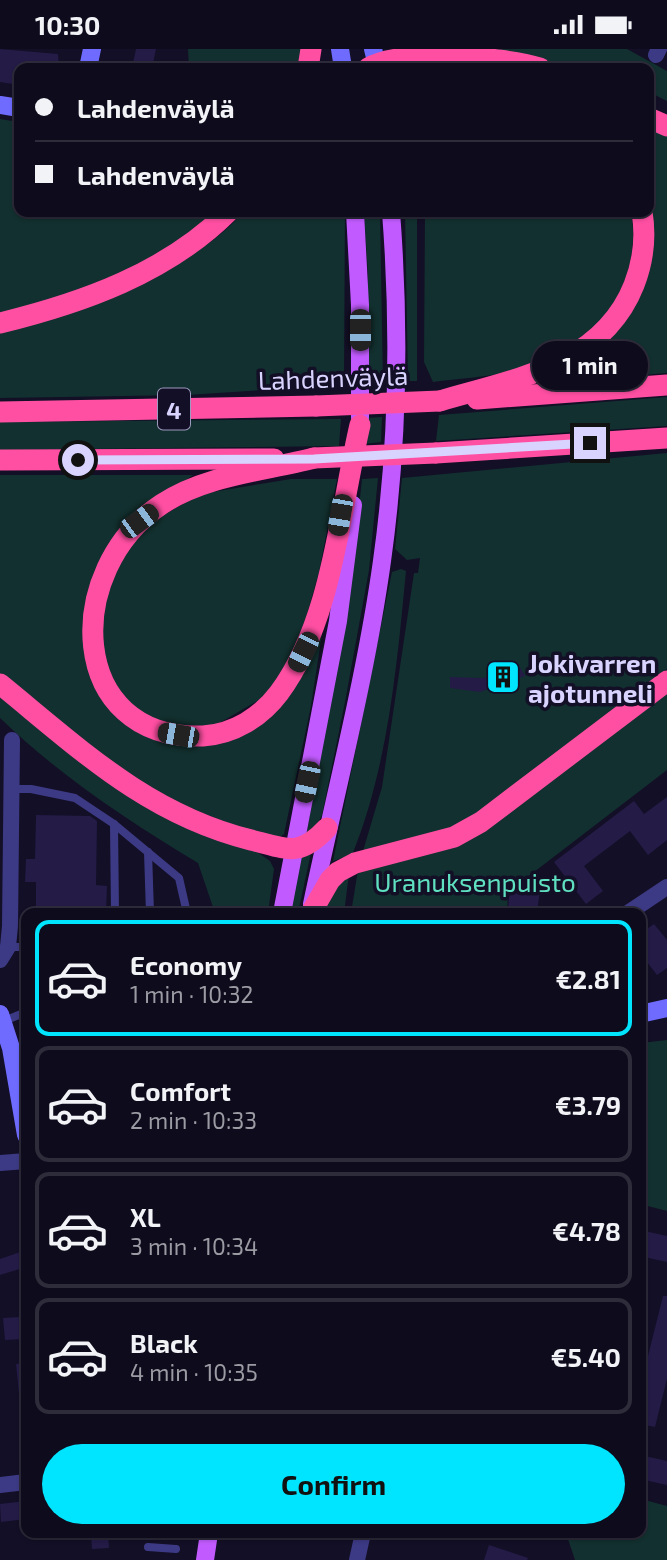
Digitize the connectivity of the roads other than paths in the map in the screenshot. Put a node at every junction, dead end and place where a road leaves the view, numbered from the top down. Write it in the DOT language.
graph roads {
  1 [pos="373,62"];
  2 [pos="523,63"];
  3 [pos="223,217"];
  4 [pos="355,217"];
  5 [pos="390,217"];
  6 [pos="642,217"];
  7 [pos="0,323"];
  8 [pos="667,385"];
  9 [pos="440,401"];
  10 [pos="0,412"];
  11 [pos="359,425"];
  12 [pos="667,438"];
  13 [pos="314,459"];
  14 [pos="0,460"];
  15 [pos="667,681"];
  16 [pos="0,684"];
  17 [pos="12,740"];
  18 [pos="11,789"];
  19 [pos="114,824"];
  20 [pos="327,828"];
  21 [pos="292,850"];
  22 [pos="148,852"];
  23 [pos="667,887"];
  24 [pos="115,908"];
  25 [pos="150,908"];
  26 [pos="186,908"];
  27 [pos="283,908"];
  28 [pos="312,908"];
  29 [pos="314,908"];
  30 [pos="636,908"];
  31 [pos="21,948"];
  32 [pos="4,953"];
  33 [pos="667,1008"];
  34 [pos="21,1013"];
  35 [pos="646,1013"];
  36 [pos="2,1018"];
  37 [pos="21,1111"];
  38 [pos="21,1161"];
  39 [pos="0,1163"];
  40 [pos="21,1483"];
  41 [pos="0,1485"];
  42 [pos="361,1538"];
  43 [pos="148,1547"];
  44 [pos="176,1549"];
  45 [pos="357,1560"];
  1 -- 2 [label="highway"];
  3 -- 7 [label="highway"];
  4 -- 11 [label="main road"];
  5 -- 20 [label="main road"];
  6 -- 9 [label="highway"];
  8 -- 9 [label="highway, Lahdenväylä / 4"];
  9 -- 10 [label="highway, Lahdenväylä / 4, bridge"];
  11 -- 13 [label="highway"];
  11 -- 21 [label="main road"];
  12 -- 13 [label="highway, 4, bridge"];
  13 -- 14 [label="highway, 4"];
  15 -- 29 [label="highway"];
  16 -- 21 [label="highway"];
  17 -- 18 [label="street"];
  18 -- 19 [label="lane"];
  18 -- 32 [label="street"];
  19 -- 22 [label="lane"];
  19 -- 24 [label="lane"];
  20 -- 21 [label="highway"];
  20 -- 28 [label="main road"];
  21 -- 27 [label="main road"];
  22 -- 25 [label="lane"];
  22 -- 26 [label="lane"];
  23 -- 30 [label="street"];
  31 -- 32 [label="lane"];
  33 -- 35 [label="street"];
  34 -- 36 [label="lane"];
  36 -- 37 [label="street"];
  38 -- 39 [label="street"];
  40 -- 41 [label="street"];
  42 -- 45 [label="street"];
  43 -- 44 [label="lane"];
}
